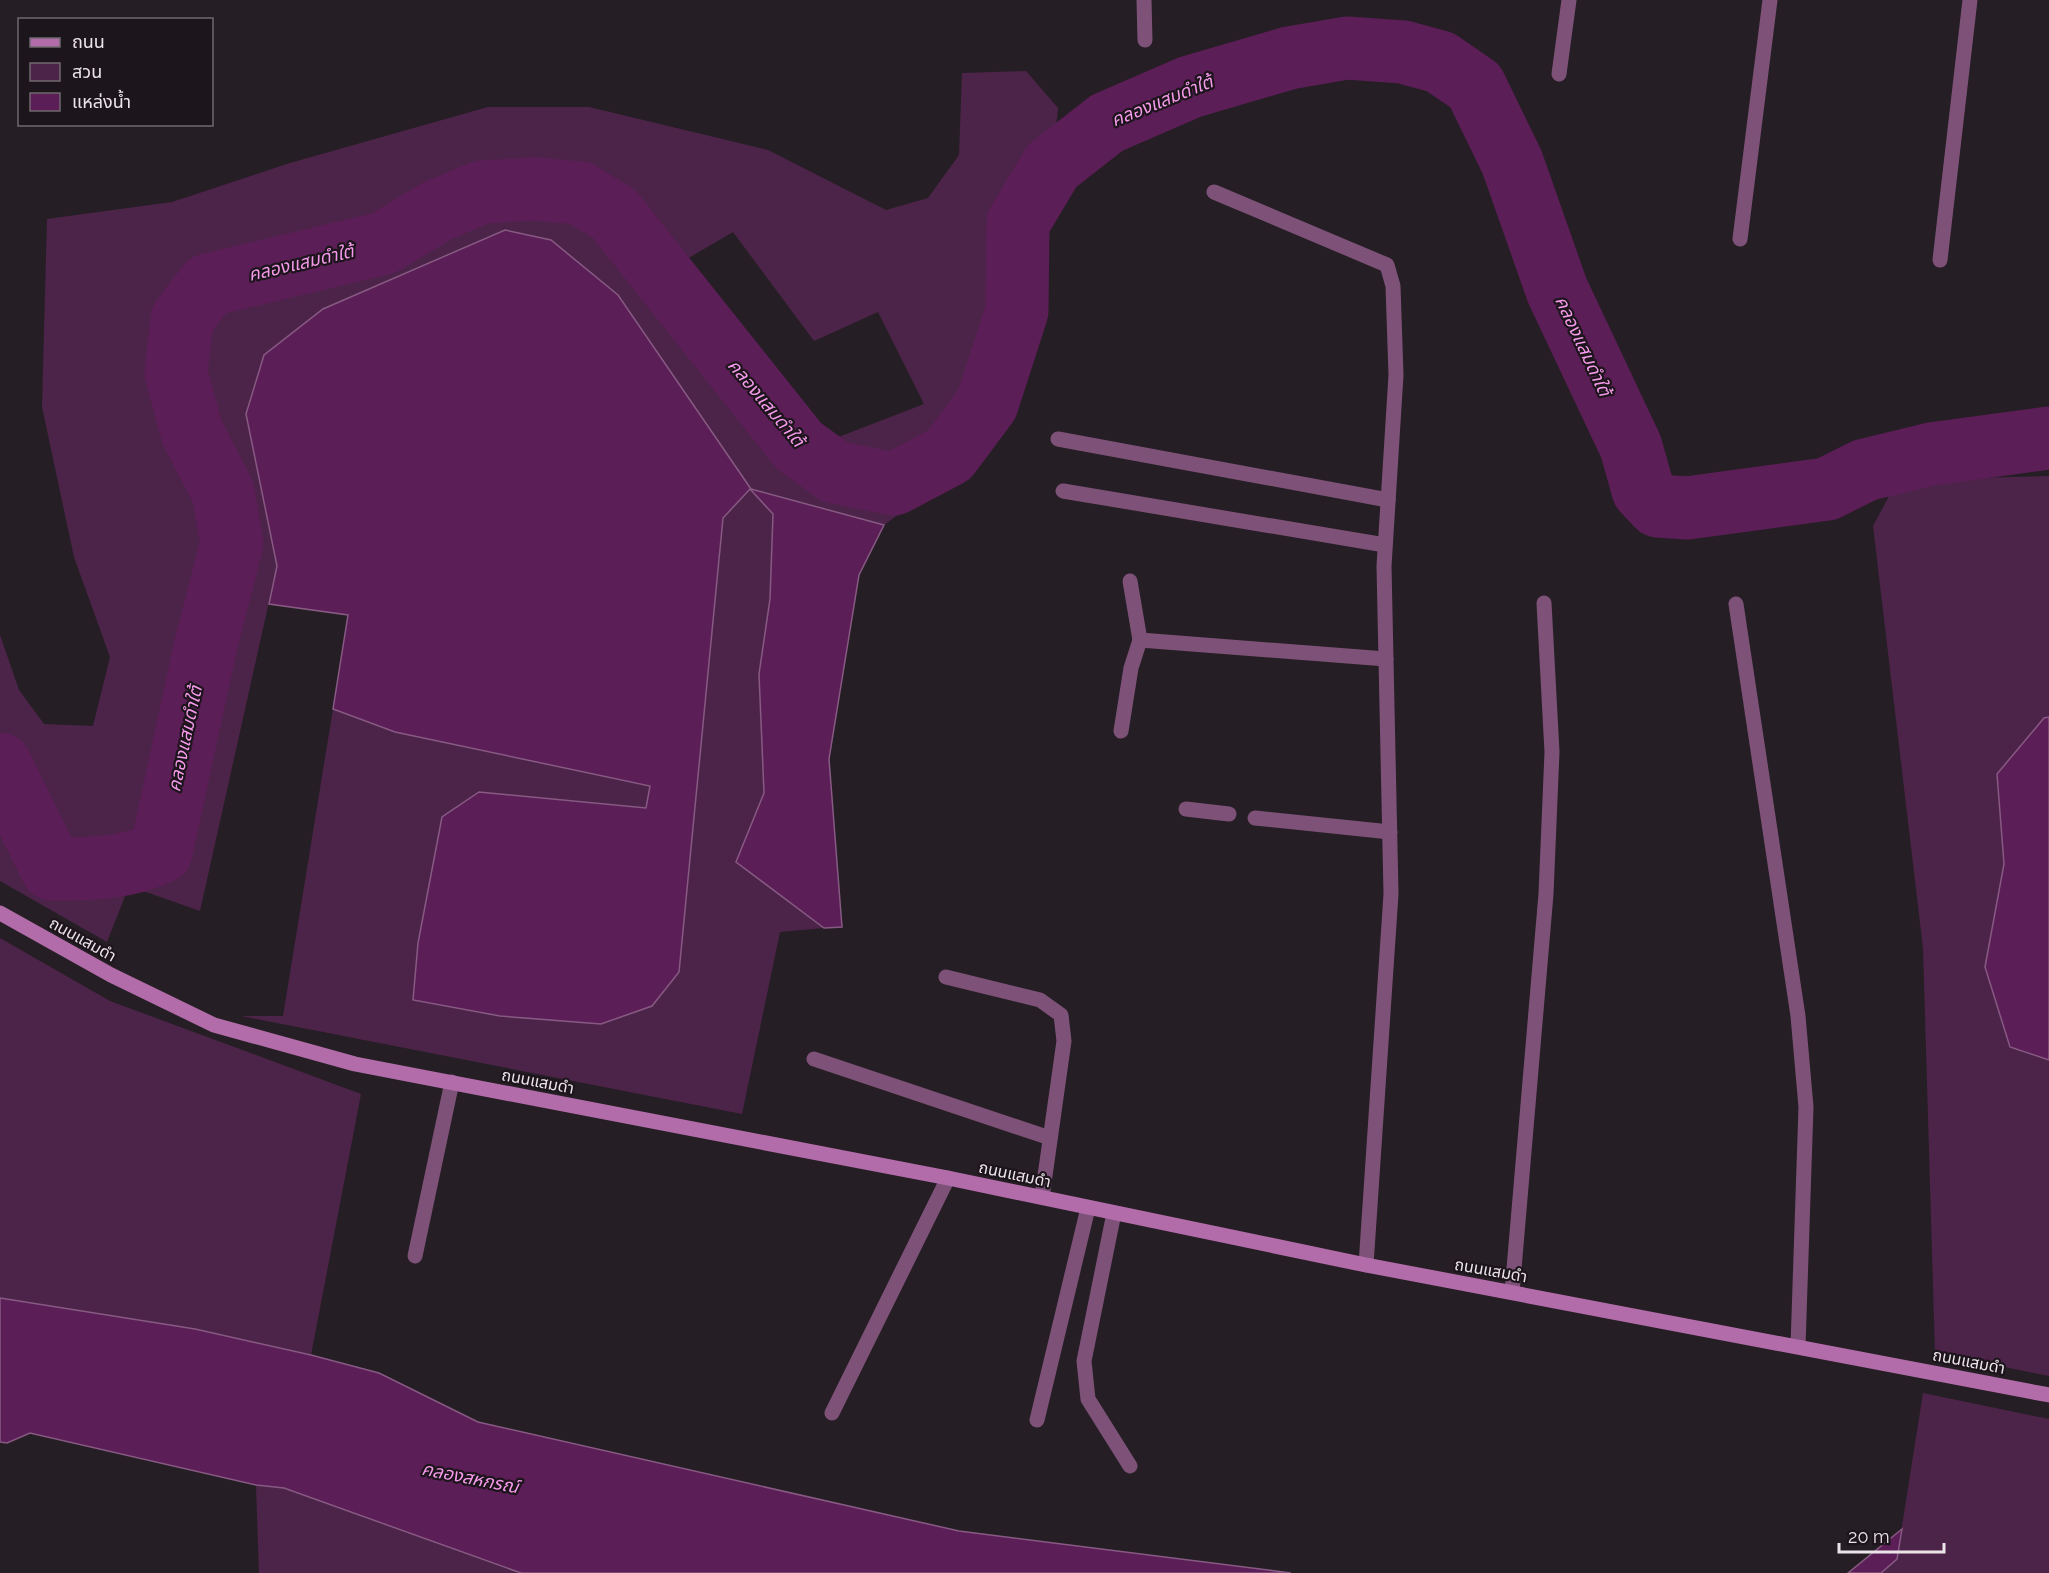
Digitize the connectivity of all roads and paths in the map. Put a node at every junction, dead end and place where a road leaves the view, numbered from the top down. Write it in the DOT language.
graph roads {
  1 [pos="1144,0"];
  2 [pos="1569,0"];
  3 [pos="1770,0"];
  4 [pos="1970,0"];
  5 [pos="1145,40"];
  6 [pos="1559,74"];
  7 [pos="1214,192"];
  8 [pos="1740,238"];
  9 [pos="1940,260"];
  10 [pos="1058,439"];
  11 [pos="1063,491"];
  12 [pos="1388,500"];
  13 [pos="1385,545"];
  14 [pos="1130,581"];
  15 [pos="1544,603"];
  16 [pos="1736,604"];
  17 [pos="1140,640"];
  18 [pos="1386,659"];
  19 [pos="1122,731"];
  20 [pos="1186,809"];
  21 [pos="1229,814"];
  22 [pos="1255,818"];
  23 [pos="1390,832"];
  24 [pos="0,913"];
  25 [pos="946,977"];
  26 [pos="814,1059"];
  27 [pos="452,1083"];
  28 [pos="1050,1138"];
  29 [pos="948,1178"];
  30 [pos="1042,1197"];
  31 [pos="1088,1208"];
  32 [pos="1114,1213"];
  33 [pos="415,1256"];
  34 [pos="1366,1265"];
  35 [pos="1512,1292"];
  36 [pos="1798,1346"];
  37 [pos="2049,1395"];
  38 [pos="832,1413"];
  39 [pos="1037,1420"];
  40 [pos="1130,1466"];
  1 -- 5 [label="street"];
  2 -- 6 [label="street"];
  3 -- 8 [label="street"];
  4 -- 9 [label="street"];
  7 -- 12 [label="street"];
  10 -- 12 [label="street"];
  11 -- 13 [label="street"];
  12 -- 13 [label="street"];
  13 -- 18 [label="street"];
  14 -- 17 [label="street"];
  15 -- 35 [label="street"];
  16 -- 36 [label="street"];
  17 -- 18 [label="street"];
  17 -- 19 [label="street"];
  18 -- 23 [label="street"];
  20 -- 21 [label="street"];
  22 -- 23 [label="street"];
  23 -- 34 [label="street"];
  24 -- 27 [label="street, ถนนแสมดำ"];
  25 -- 28 [label="street"];
  26 -- 28 [label="street"];
  27 -- 29 [label="street, ถนนแสมดำ"];
  27 -- 33 [label="street"];
  28 -- 30 [label="street"];
  29 -- 30 [label="street, ถนนแสมดำ"];
  29 -- 38 [label="street"];
  30 -- 31 [label="street, ถนนแสมดำ"];
  31 -- 32 [label="street, ถนนแสมดำ"];
  31 -- 39 [label="street"];
  32 -- 34 [label="street, ถนนแสมดำ"];
  32 -- 40 [label="street"];
  34 -- 35 [label="street, ถนนแสมดำ"];
  35 -- 36 [label="street, ถนนแสมดำ"];
  36 -- 37 [label="street, ถนนแสมดำ"];
}
